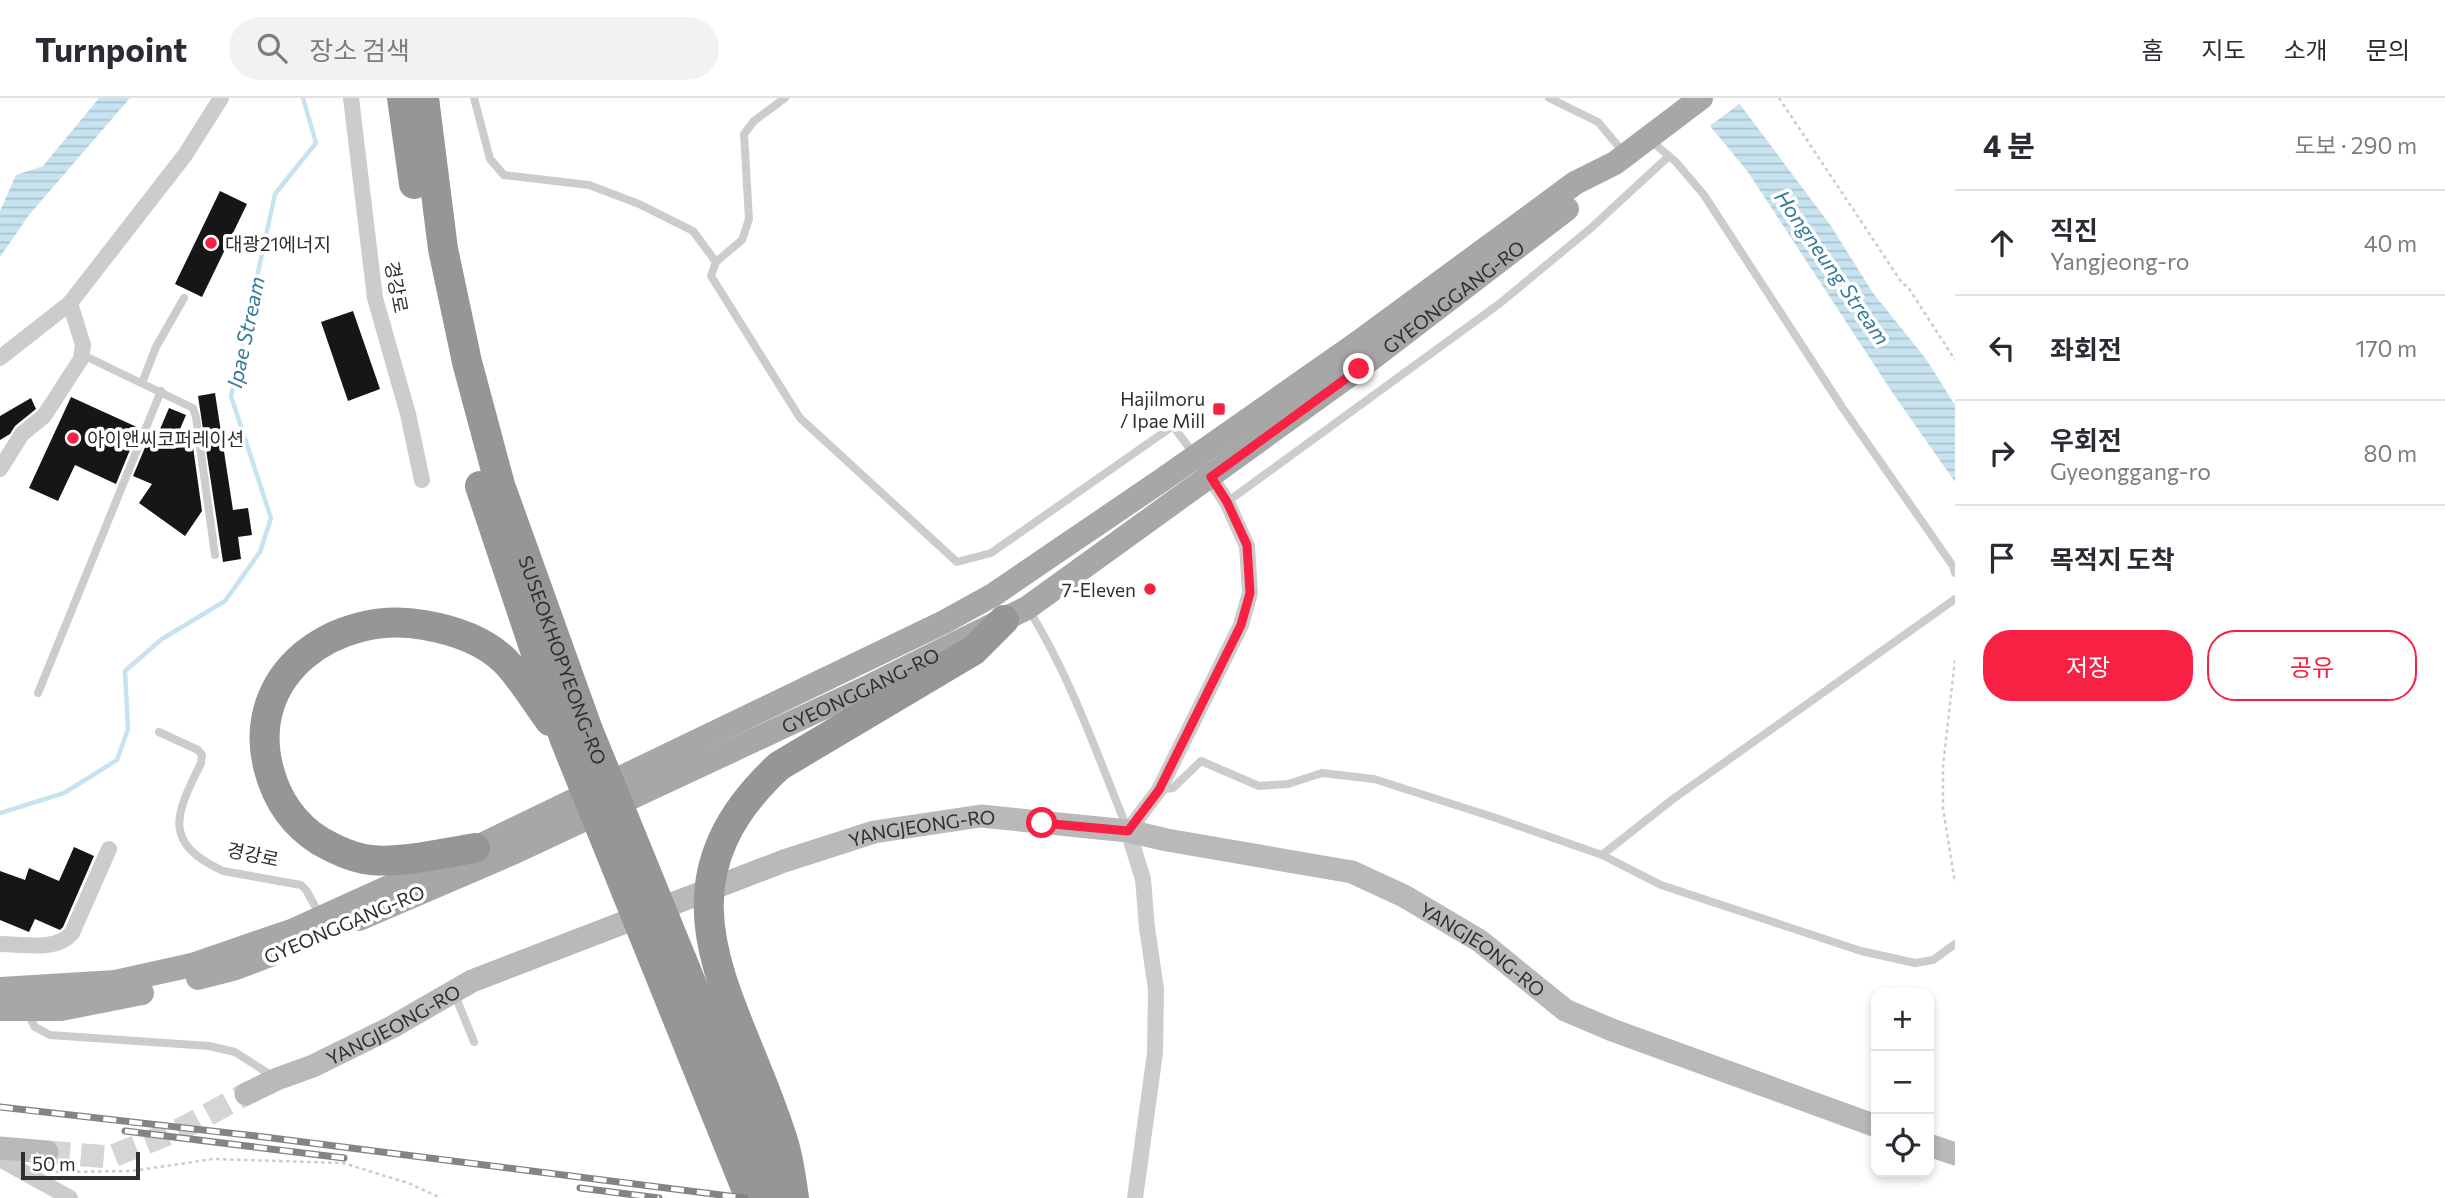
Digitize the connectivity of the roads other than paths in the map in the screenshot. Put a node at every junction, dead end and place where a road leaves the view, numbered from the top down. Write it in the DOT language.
graph roads {
  1 [pos="221,98"];
  2 [pos="351,98"];
  3 [pos="402,98"];
  4 [pos="424,98"];
  5 [pos="474,98"];
  6 [pos="785,98"];
  7 [pos="1549,98"];
  8 [pos="1701,98"];
  9 [pos="1653,133"];
  10 [pos="1669,156"];
  11 [pos="1621,159"];
  12 [pos="716,261"];
  13 [pos="184,298"];
  14 [pos="70,303"];
  15 [pos="83,355"];
  16 [pos="0,358"];
  17 [pos="142,383"];
  18 [pos="161,391"];
  19 [pos="1195,456"];
  20 [pos="0,469"];
  21 [pos="1211,477"];
  22 [pos="422,480"];
  23 [pos="1227,502"];
  24 [pos="215,555"];
  25 [pos="1955,573"];
  26 [pos="1955,599"];
  27 [pos="1015,614"];
  28 [pos="38,693"];
  29 [pos="159,732"];
  30 [pos="576,735"];
  31 [pos="1159,790"];
  32 [pos="1128,831"];
  33 [pos="475,848"];
  34 [pos="108,849"];
  35 [pos="1602,855"];
  36 [pos="322,918"];
  37 [pos="0,944"];
  38 [pos="1955,944"];
  39 [pos="0,989"];
  40 [pos="454,992"];
  41 [pos="0,1009"];
  42 [pos="26,1009"];
  43 [pos="474,1042"];
  44 [pos="277,1079"];
  45 [pos="246,1094"];
  46 [pos="1871,1124"];
  47 [pos="1934,1146"];
  48 [pos="0,1148"];
  49 [pos="47,1152"];
  50 [pos="759,1153"];
  51 [pos="1955,1154"];
  52 [pos="0,1159"];
  53 [pos="1136,1192"];
  54 [pos="69,1198"];
  55 [pos="750,1198"];
  56 [pos="779,1198"];
  57 [pos="794,1198"];
  1 -- 14 [label="street"];
  2 -- 22 [label="street, 경강로"];
  3 -- 30 [label="highway, SUSEOKHOPYEONG-RO"];
  4 -- 30 [label="highway, SUSEOKHOPYEONG-RO"];
  5 -- 12 [label="lane"];
  6 -- 12 [label="lane"];
  7 -- 11 [label="lane"];
  8 -- 9 [label="main road, GYEONGGANG-RO"];
  9 -- 10 [label="lane"];
  9 -- 11 [label="main road, GYEONGGANG-RO"];
  10 -- 23 [label="lane"];
  10 -- 25 [label="lane"];
  11 -- 19 [label="main road, GYEONGGANG-RO"];
  11 -- 21 [label="main road, GYEONGGANG-RO"];
  12 -- 19 [label="lane"];
  13 -- 17 [label="lane"];
  14 -- 15 [label="street"];
  14 -- 16 [label="street"];
  15 -- 17 [label="lane"];
  15 -- 20 [label="street"];
  17 -- 18 [label="lane"];
  18 -- 24 [label="lane"];
  18 -- 28 [label="lane"];
  19 -- 21 [label="street"];
  19 -- 33 [label="main road, GYEONGGANG-RO"];
  21 -- 23 [label="street"];
  21 -- 27 [label="main road, GYEONGGANG-RO"];
  23 -- 31 [label="street"];
  26 -- 35 [label="lane"];
  27 -- 32 [label="lane"];
  27 -- 42 [label="main road, GYEONGGANG-RO"];
  27 -- 50 [label="highway"];
  29 -- 36 [label="lane, 경강로"];
  30 -- 33 [label="highway"];
  30 -- 50 [label="highway, SUSEOKHOPYEONG-RO"];
  31 -- 32 [label="street"];
  31 -- 35 [label="lane"];
  32 -- 40 [label="main road, YANGJEONG-RO"];
  32 -- 46 [label="main road, YANGJEONG-RO"];
  32 -- 53 [label="street"];
  33 -- 36 [label="main road, GYEONGGANG-RO"];
  34 -- 37 [label="street"];
  35 -- 38 [label="lane"];
  36 -- 39 [label="main road, GYEONGGANG-RO"];
  40 -- 43 [label="lane"];
  40 -- 44 [label="main road, YANGJEONG-RO"];
  41 -- 42 [label="main road, GYEONGGANG-RO"];
  42 -- 44 [label="lane"];
  44 -- 45 [label="main road, YANGJEONG-RO"];
  47 -- 51 [label="main road"];
  48 -- 49 [label="main road"];
  50 -- 55 [label="highway, SUSEOKHOPYEONG-RO"];
  50 -- 56 [label="highway, SUSEOKHOPYEONG-RO"];
  50 -- 57 [label="highway"];
  52 -- 54 [label="street"];
}
